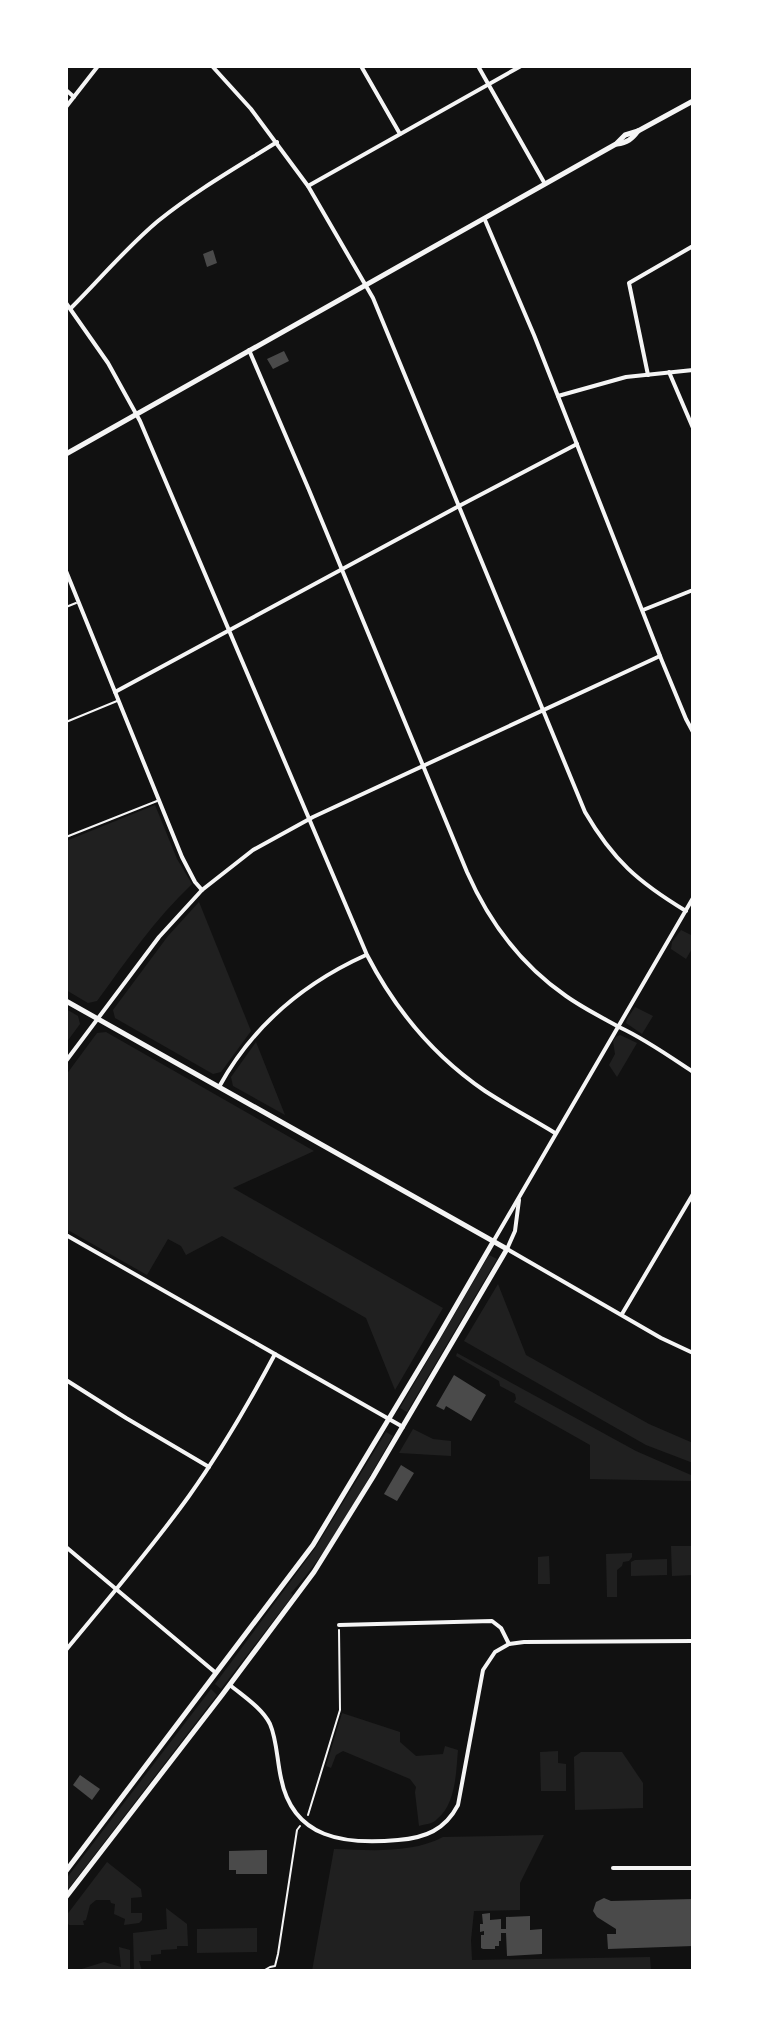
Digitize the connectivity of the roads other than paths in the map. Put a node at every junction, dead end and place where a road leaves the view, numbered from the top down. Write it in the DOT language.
graph roads {
  1 [pos="98,66"];
  2 [pos="212,66"];
  3 [pos="361,66"];
  4 [pos="478,66"];
  5 [pos="521,66"];
  6 [pos="488,84"];
  7 [pos="66,90"];
  8 [pos="74,97"];
  9 [pos="693,101"];
  10 [pos="66,107"];
  11 [pos="400,134"];
  12 [pos="277,142"];
  13 [pos="545,184"];
  14 [pos="308,186"];
  15 [pos="485,220"];
  16 [pos="693,246"];
  17 [pos="366,284"];
  18 [pos="66,303"];
  19 [pos="71,309"];
  20 [pos="249,350"];
  21 [pos="693,370"];
  22 [pos="669,372"];
  23 [pos="648,375"];
  24 [pos="558,396"];
  25 [pos="136,414"];
  26 [pos="693,428"];
  27 [pos="577,444"];
  28 [pos="66,454"];
  29 [pos="459,506"];
  30 [pos="341,570"];
  31 [pos="66,571"];
  32 [pos="693,590"];
  33 [pos="79,602"];
  34 [pos="66,607"];
  35 [pos="643,610"];
  36 [pos="230,630"];
  37 [pos="660,656"];
  38 [pos="115,692"];
  39 [pos="118,701"];
  40 [pos="543,710"];
  41 [pos="66,722"];
  42 [pos="693,732"];
  43 [pos="423,766"];
  44 [pos="159,800"];
  45 [pos="309,819"];
  46 [pos="66,837"];
  47 [pos="202,890"];
  48 [pos="693,898"];
  49 [pos="686,911"];
  50 [pos="367,955"];
  51 [pos="66,1001"];
  52 [pos="98,1018"];
  53 [pos="618,1026"];
  54 [pos="66,1061"];
  55 [pos="693,1072"];
  56 [pos="219,1087"];
  57 [pos="555,1133"];
  58 [pos="520,1194"];
  59 [pos="693,1194"];
  60 [pos="66,1235"];
  61 [pos="493,1242"];
  62 [pos="507,1249"];
  63 [pos="622,1314"];
  64 [pos="693,1353"];
  65 [pos="275,1354"];
  66 [pos="66,1380"];
  67 [pos="389,1419"];
  68 [pos="403,1427"];
  69 [pos="209,1467"];
  70 [pos="66,1547"];
  71 [pos="116,1589"];
  72 [pos="339,1625"];
  73 [pos="693,1641"];
  74 [pos="509,1644"];
  75 [pos="66,1650"];
  76 [pos="216,1673"];
  77 [pos="230,1685"];
  78 [pos="613,1868"];
  79 [pos="693,1868"];
  80 [pos="66,1871"];
  81 [pos="66,1897"];
  1 -- 8 [label="street"];
  2 -- 12 [label="street"];
  3 -- 11 [label="street"];
  4 -- 6 [label="street"];
  5 -- 6 [label="street"];
  6 -- 11 [label="street"];
  6 -- 13 [label="street"];
  7 -- 8 [label="street"];
  8 -- 10 [label="street"];
  9 -- 13 [label="street"];
  11 -- 14 [label="street"];
  12 -- 14 [label="street"];
  12 -- 19 [label="street"];
  13 -- 15 [label="street"];
  14 -- 17 [label="street"];
  15 -- 17 [label="street"];
  15 -- 24 [label="street"];
  16 -- 23 [label="street"];
  17 -- 20 [label="street"];
  17 -- 29 [label="street"];
  18 -- 19 [label="street"];
  19 -- 25 [label="street"];
  20 -- 25 [label="street"];
  20 -- 30 [label="street"];
  21 -- 22 [label="street"];
  22 -- 23 [label="street"];
  22 -- 26 [label="street"];
  23 -- 24 [label="street"];
  24 -- 27 [label="street"];
  25 -- 28 [label="street"];
  25 -- 36 [label="street"];
  27 -- 29 [label="street"];
  27 -- 35 [label="street"];
  29 -- 30 [label="street"];
  29 -- 40 [label="street"];
  30 -- 36 [label="street"];
  30 -- 43 [label="street"];
  31 -- 33 [label="street"];
  32 -- 35 [label="street"];
  33 -- 34 [label="lane"];
  33 -- 38 [label="street"];
  35 -- 37 [label="street"];
  36 -- 38 [label="street"];
  36 -- 45 [label="street"];
  37 -- 40 [label="street"];
  37 -- 42 [label="street"];
  38 -- 39 [label="street"];
  39 -- 41 [label="lane"];
  39 -- 44 [label="street"];
  40 -- 43 [label="street"];
  40 -- 49 [label="street"];
  43 -- 45 [label="street"];
  43 -- 53 [label="street"];
  44 -- 46 [label="lane"];
  44 -- 47 [label="street"];
  45 -- 47 [label="street"];
  45 -- 50 [label="street"];
  47 -- 52 [label="street"];
  48 -- 49 [label="street"];
  49 -- 53 [label="street"];
  50 -- 56 [label="street"];
  50 -- 57 [label="street"];
  51 -- 52 [label="street"];
  52 -- 54 [label="street"];
  52 -- 56 [label="street"];
  53 -- 55 [label="street"];
  53 -- 57 [label="street"];
  56 -- 61 [label="street"];
  57 -- 58 [label="street"];
  58 -- 61 [label="street"];
  58 -- 62 [label="street"];
  59 -- 63 [label="street"];
  60 -- 65 [label="street"];
  61 -- 62 [label="street"];
  61 -- 67 [label="street"];
  62 -- 63 [label="street"];
  62 -- 68 [label="street"];
  63 -- 64 [label="street"];
  65 -- 67 [label="street"];
  65 -- 69 [label="street"];
  66 -- 69 [label="street"];
  67 -- 68 [label="street"];
  67 -- 76 [label="street"];
  68 -- 77 [label="street"];
  69 -- 71 [label="street"];
  70 -- 71 [label="street"];
  71 -- 75 [label="street"];
  71 -- 76 [label="street"];
  72 -- 74 [label="street"];
  73 -- 74 [label="street"];
  74 -- 77 [label="street"];
  76 -- 80 [label="street"];
  77 -- 81 [label="street"];
  78 -- 79 [label="street"];
}
